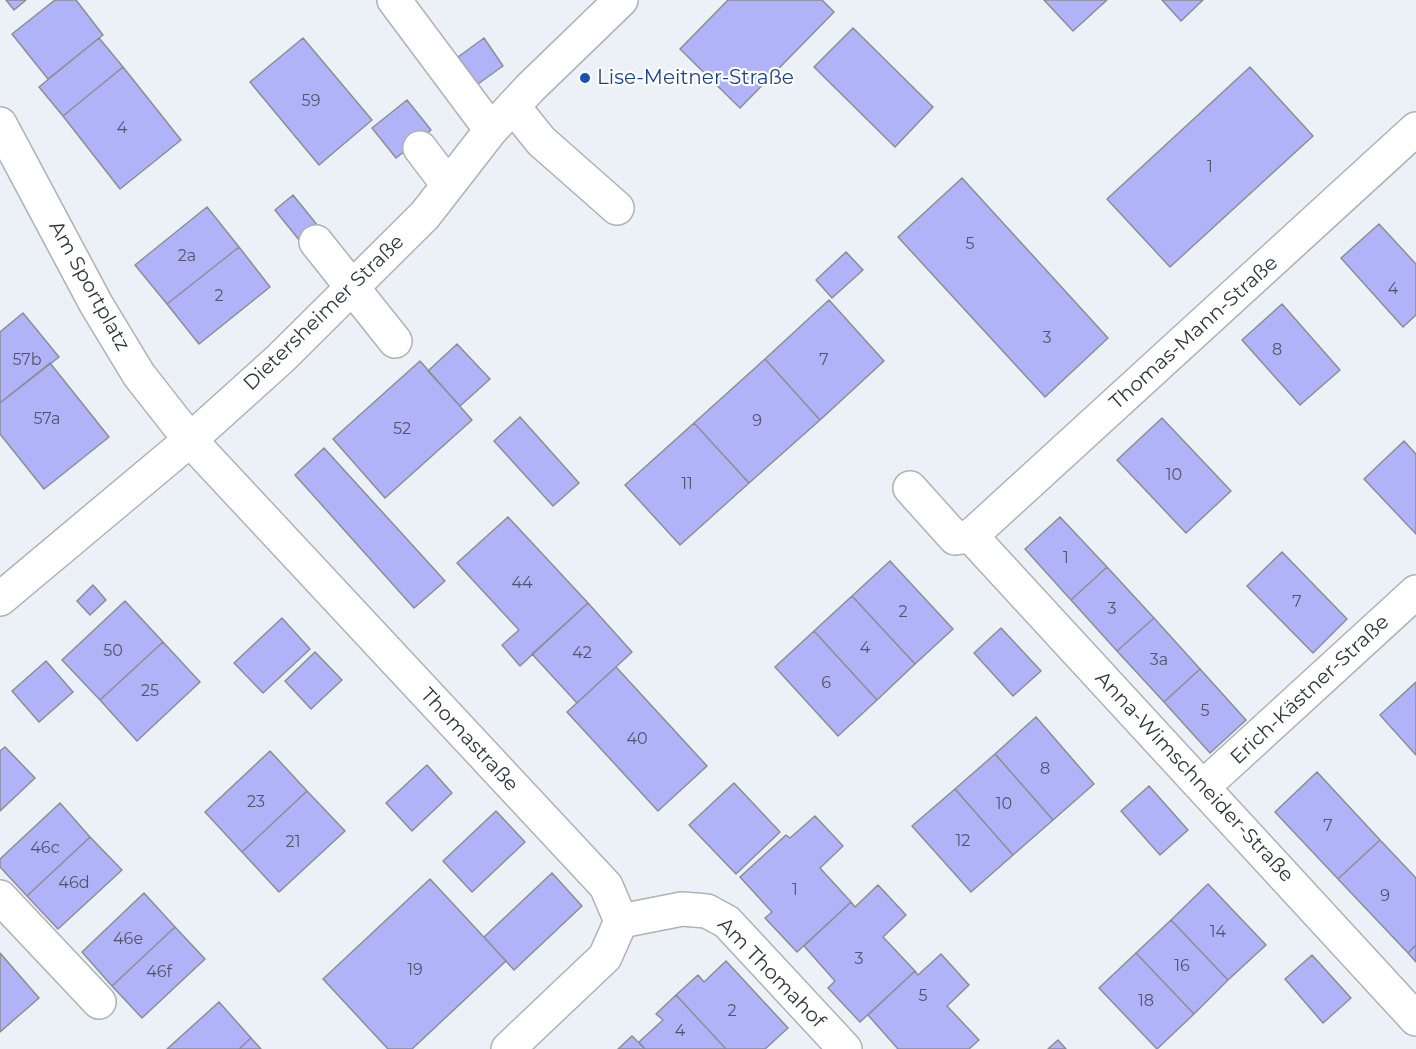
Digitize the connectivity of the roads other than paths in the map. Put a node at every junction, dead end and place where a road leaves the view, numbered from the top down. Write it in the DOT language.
graph roads {
  1 [pos="394,0"];
  2 [pos="621,0"];
  3 [pos="513,106"];
  4 [pos="0,124"];
  5 [pos="1416,129"];
  6 [pos="491,130"];
  7 [pos="420,148"];
  8 [pos="448,184"];
  9 [pos="616,208"];
  10 [pos="316,242"];
  11 [pos="352,287"];
  12 [pos="395,341"];
  13 [pos="190,440"];
  14 [pos="910,488"];
  15 [pos="971,536"];
  16 [pos="1416,592"];
  17 [pos="0,599"];
  18 [pos="1203,787"];
  19 [pos="0,897"];
  20 [pos="621,921"];
  21 [pos="99,1002"];
  22 [pos="1416,1019"];
  23 [pos="508,1049"];
  24 [pos="845,1049"];
  1 -- 6 [label="street"];
  2 -- 3 [label="street, Dietersheimer Straße"];
  3 -- 6 [label="street, Dietersheimer Straße"];
  3 -- 9 [label="street"];
  4 -- 13 [label="street, Am Sportplatz"];
  5 -- 15 [label="street, Thomas-Mann-Straße"];
  6 -- 8 [label="street, Dietersheimer Straße"];
  7 -- 8 [label="street"];
  8 -- 11 [label="street, Dietersheimer Straße"];
  10 -- 11 [label="street"];
  11 -- 12 [label="street"];
  11 -- 13 [label="street, Dietersheimer Straße"];
  13 -- 17 [label="street, Dietersheimer Straße"];
  13 -- 20 [label="street, Thomastraße"];
  14 -- 15 [label="street"];
  15 -- 18 [label="street, Anna-Wimschneider-Straße"];
  16 -- 18 [label="street, Erich-Kästner-Straße"];
  18 -- 22 [label="street, Anna-Wimschneider-Straße"];
  19 -- 21 [label="street"];
  20 -- 23 [label="street"];
  20 -- 24 [label="street, Am Thomahof"];
}
